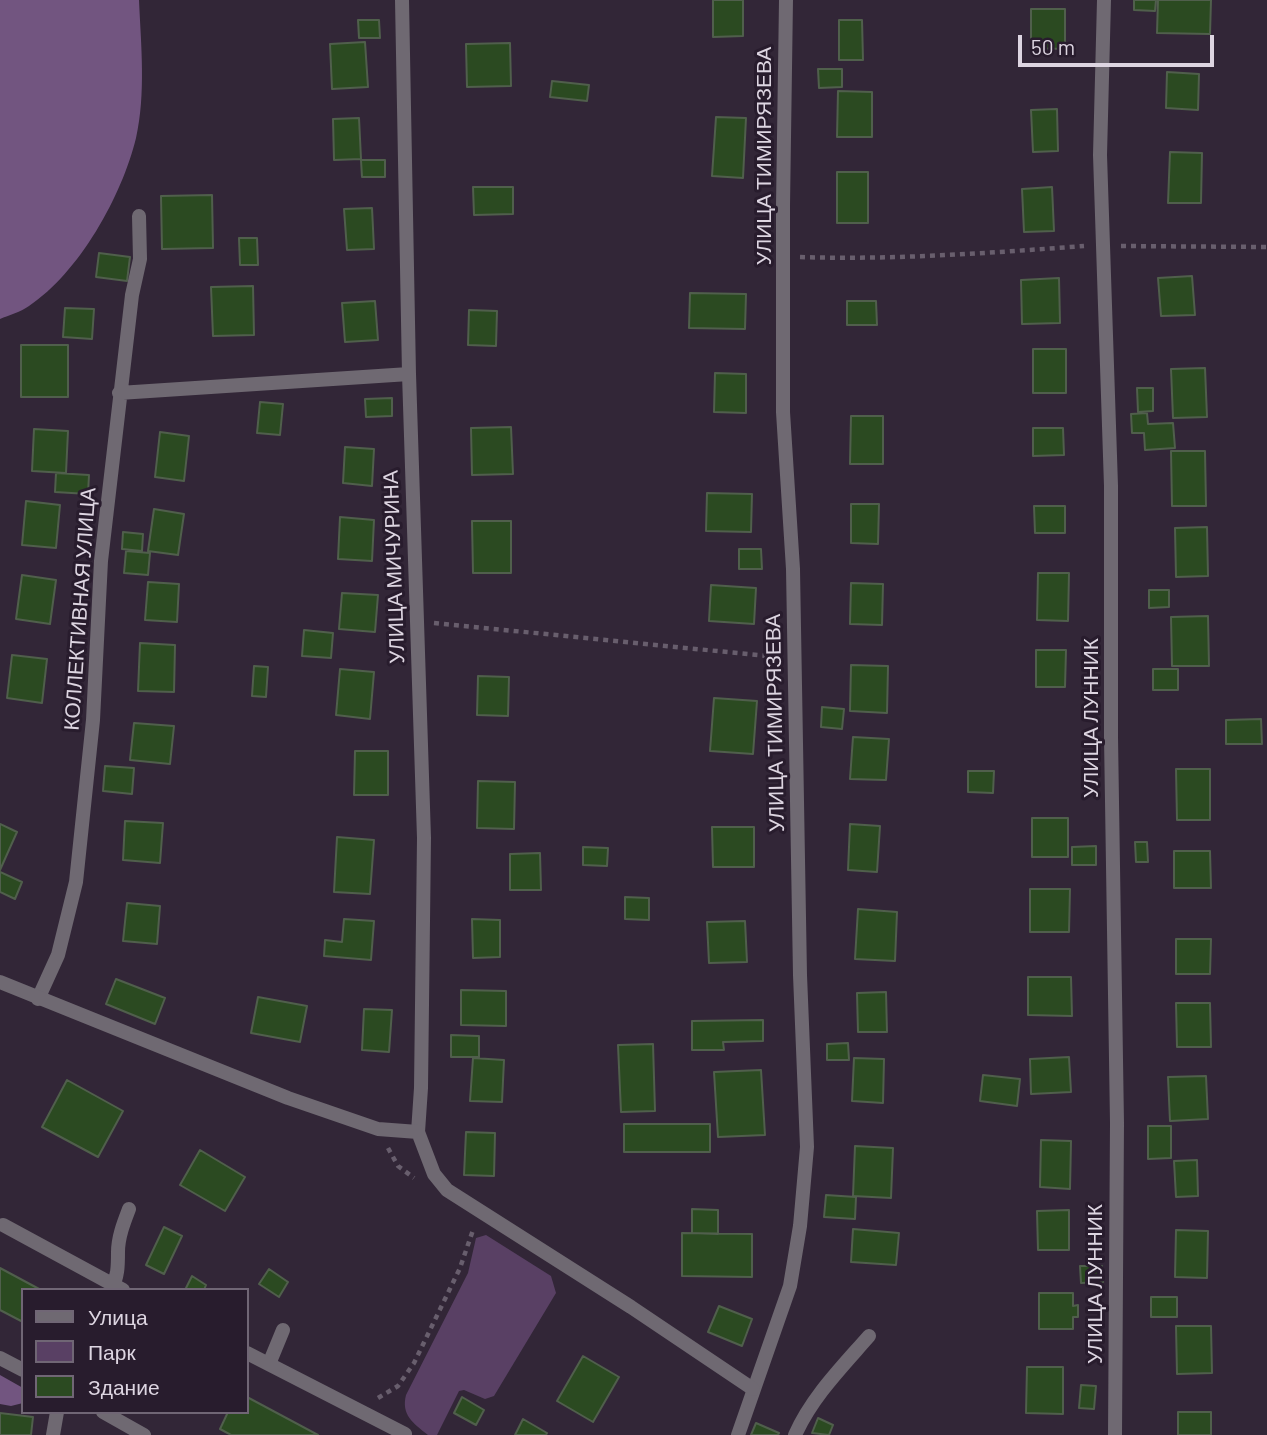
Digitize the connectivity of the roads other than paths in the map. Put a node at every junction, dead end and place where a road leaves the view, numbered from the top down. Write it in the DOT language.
graph roads {
  1 [pos="402,0"];
  2 [pos="786,0"];
  3 [pos="1104,0"];
  4 [pos="138,216"];
  5 [pos="409,374"];
  6 [pos="119,393"];
  7 [pos="0,982"];
  8 [pos="38,999"];
  9 [pos="418,1132"];
  10 [pos="129,1209"];
  11 [pos="3,1225"];
  12 [pos="116,1288"];
  13 [pos="283,1330"];
  14 [pos="869,1336"];
  15 [pos="248,1354"];
  16 [pos="0,1358"];
  17 [pos="269,1364"];
  18 [pos="21,1369"];
  19 [pos="753,1389"];
  20 [pos="57,1414"];
  21 [pos="107,1414"];
  22 [pos="405,1434"];
  23 [pos="53,1435"];
  24 [pos="145,1435"];
  25 [pos="738,1435"];
  26 [pos="795,1435"];
  27 [pos="1115,1435"];
  1 -- 5 [label="street, УЛИЦА МИЧУРИНА"];
  2 -- 19 [label="street, УЛИЦА ТИМИРЯЗЕВА"];
  3 -- 27 [label="street, УЛИЦА ЛУННИК"];
  4 -- 6 [label="street, КОЛЛЕКТИВНАЯ УЛИЦА"];
  5 -- 6 [label="street"];
  5 -- 9 [label="street, УЛИЦА МИЧУРИНА"];
  6 -- 8 [label="street, КОЛЛЕКТИВНАЯ УЛИЦА"];
  7 -- 8 [label="street"];
  8 -- 9 [label="street"];
  9 -- 19 [label="street"];
  10 -- 12 [label="street"];
  11 -- 12 [label="street"];
  13 -- 17 [label="street"];
  14 -- 26 [label="street"];
  15 -- 17 [label="street"];
  16 -- 18 [label="street"];
  17 -- 22 [label="street"];
  19 -- 25 [label="street, УЛИЦА ТИМИРЯЗЕВА"];
  20 -- 23 [label="street"];
  21 -- 24 [label="street"];
}
